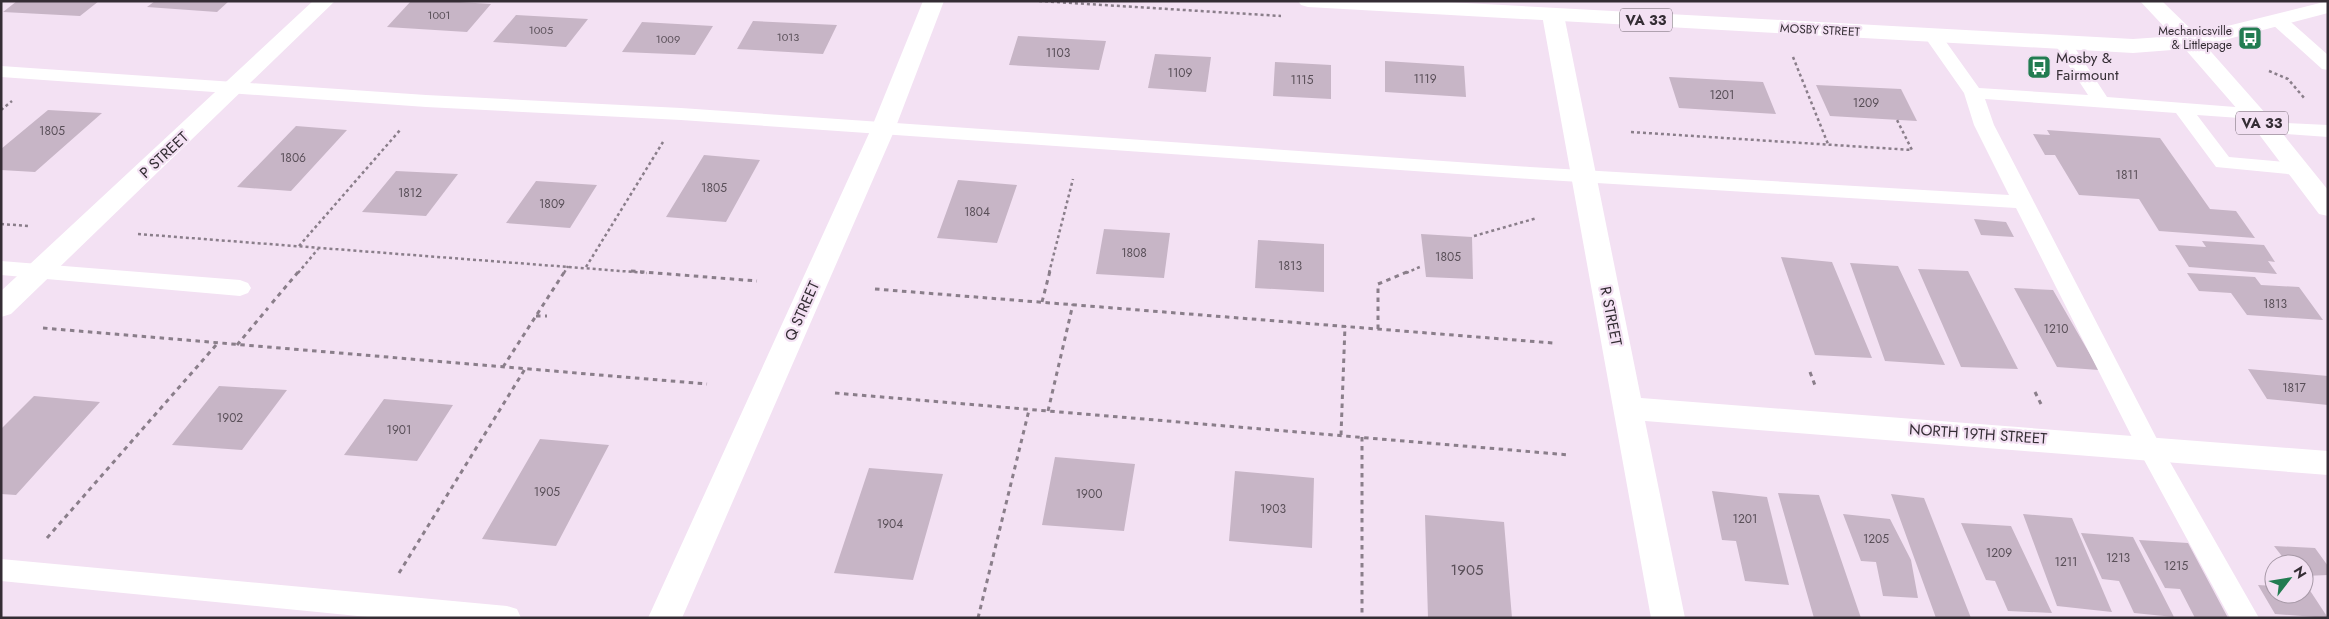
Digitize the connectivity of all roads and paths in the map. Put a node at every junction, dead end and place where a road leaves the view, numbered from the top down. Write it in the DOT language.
graph roads {
  1 [pos="325,1"];
  2 [pos="934,1"];
  3 [pos="1040,1"];
  4 [pos="1308,1"];
  5 [pos="2150,1"];
  6 [pos="2328,7"];
  7 [pos="1553,15"];
  8 [pos="1286,16"];
  9 [pos="2278,20"];
  10 [pos="1933,36"];
  11 [pos="2191,42"];
  12 [pos="2063,43"];
  13 [pos="1792,57"];
  14 [pos="2328,65"];
  15 [pos="1,71"];
  16 [pos="2269,71"];
  17 [pos="235,87"];
  18 [pos="1974,94"];
  19 [pos="426,101"];
  20 [pos="2102,102"];
  21 [pos="2307,102"];
  22 [pos="2182,108"];
  23 [pos="681,114"];
  24 [pos="1897,120"];
  25 [pos="2260,121"];
  26 [pos="883,129"];
  27 [pos="2328,131"];
  28 [pos="1631,132"];
  29 [pos="1829,144"];
  30 [pos="2297,169"];
  31 [pos="1584,176"];
  32 [pos="1073,179"];
  33 [pos="2325,201"];
  34 [pos="2024,202"];
  35 [pos="1537,218"];
  36 [pos="1,224"];
  37 [pos="29,226"];
  38 [pos="138,234"];
  39 [pos="1474,236"];
  40 [pos="298,247"];
  41 [pos="318,248"];
  42 [pos="568,266"];
  43 [pos="1422,266"];
  44 [pos="586,267"];
  45 [pos="1,268"];
  46 [pos="40,271"];
  47 [pos="757,281"];
  48 [pos="240,288"];
  49 [pos="875,289"];
  50 [pos="1042,302"];
  51 [pos="1073,304"];
  52 [pos="1,308"];
  53 [pos="536,316"];
  54 [pos="547,316"];
  55 [pos="1345,326"];
  56 [pos="43,328"];
  57 [pos="1378,329"];
  58 [pos="217,343"];
  59 [pos="1553,343"];
  60 [pos="237,345"];
  61 [pos="503,367"];
  62 [pos="525,369"];
  63 [pos="707,384"];
  64 [pos="836,393"];
  65 [pos="1629,408"];
  66 [pos="1029,410"];
  67 [pos="1048,411"];
  68 [pos="1341,436"];
  69 [pos="1362,437"];
  70 [pos="2150,448"];
  71 [pos="1570,455"];
  72 [pos="2328,463"];
  73 [pos="10,571"];
  74 [pos="378,606"];
  75 [pos="507,618"];
  76 [pos="665,618"];
  77 [pos="978,618"];
  78 [pos="1362,618"];
  79 [pos="1668,618"];
  80 [pos="2245,618"];
  1 -- 17 [label="street, P STREET"];
  2 -- 26 [label="street, Q STREET"];
  3 -- 8 [label="path"];
  4 -- 7 [label="street, MOSBY STREET / VA 33"];
  5 -- 11 [label="street"];
  6 -- 9 [label="street, MOSBY STREET"];
  7 -- 10 [label="street, MOSBY STREET / VA 33"];
  7 -- 31 [label="street, R STREET"];
  9 -- 11 [label="street, MOSBY STREET"];
  9 -- 14 [label="lane"];
  10 -- 12 [label="street, MOSBY STREET / VA 33"];
  10 -- 18 [label="lane"];
  11 -- 12 [label="street, MOSBY STREET / VA 33"];
  11 -- 25 [label="street, VA 33"];
  12 -- 20 [label="lane"];
  13 -- 29 [label="path"];
  15 -- 17 [label="lane"];
  16 -- 21 [label="path"];
  17 -- 19 [label="lane"];
  17 -- 46 [label="street, P STREET"];
  18 -- 20 [label="lane"];
  18 -- 34 [label="lane"];
  19 -- 23 [label="lane"];
  19 -- 40 [label="path"];
  20 -- 22 [label="lane"];
  22 -- 25 [label="lane"];
  22 -- 30 [label="lane"];
  23 -- 26 [label="lane"];
  23 -- 44 [label="path"];
  24 -- 29 [label="path"];
  25 -- 27 [label="lane"];
  25 -- 30 [label="street, VA 33"];
  26 -- 31 [label="lane"];
  26 -- 76 [label="street, Q STREET"];
  28 -- 29 [label="path"];
  30 -- 33 [label="street, VA 33"];
  31 -- 34 [label="lane"];
  31 -- 65 [label="street, R STREET"];
  32 -- 50 [label="path"];
  34 -- 70 [label="lane"];
  35 -- 39 [label="path"];
  36 -- 37 [label="path"];
  38 -- 40 [label="path"];
  40 -- 41 [label="path"];
  41 -- 42 [label="path"];
  41 -- 60 [label="path"];
  42 -- 44 [label="path"];
  42 -- 53 [label="path"];
  43 -- 57 [label="path"];
  44 -- 47 [label="path"];
  45 -- 46 [label="lane"];
  46 -- 48 [label="lane"];
  46 -- 52 [label="street, P STREET"];
  49 -- 50 [label="path"];
  50 -- 51 [label="path"];
  51 -- 55 [label="path"];
  51 -- 67 [label="path"];
  53 -- 54 [label="path"];
  53 -- 61 [label="path"];
  55 -- 57 [label="path"];
  55 -- 68 [label="path"];
  56 -- 58 [label="path"];
  57 -- 59 [label="path"];
  58 -- 60 [label="path"];
  58 -- 73 [label="path"];
  60 -- 61 [label="path"];
  61 -- 62 [label="path"];
  62 -- 63 [label="path"];
  62 -- 74 [label="path"];
  64 -- 66 [label="path"];
  65 -- 70 [label="street, NORTH 19TH STREET"];
  65 -- 79 [label="street, R STREET"];
  66 -- 67 [label="path"];
  66 -- 77 [label="path"];
  67 -- 68 [label="path"];
  68 -- 69 [label="path"];
  69 -- 71 [label="path"];
  69 -- 78 [label="path"];
  70 -- 72 [label="street, NORTH 19TH STREET"];
  70 -- 80 [label="lane"];
  73 -- 74 [label="lane"];
  74 -- 75 [label="lane"];
}
